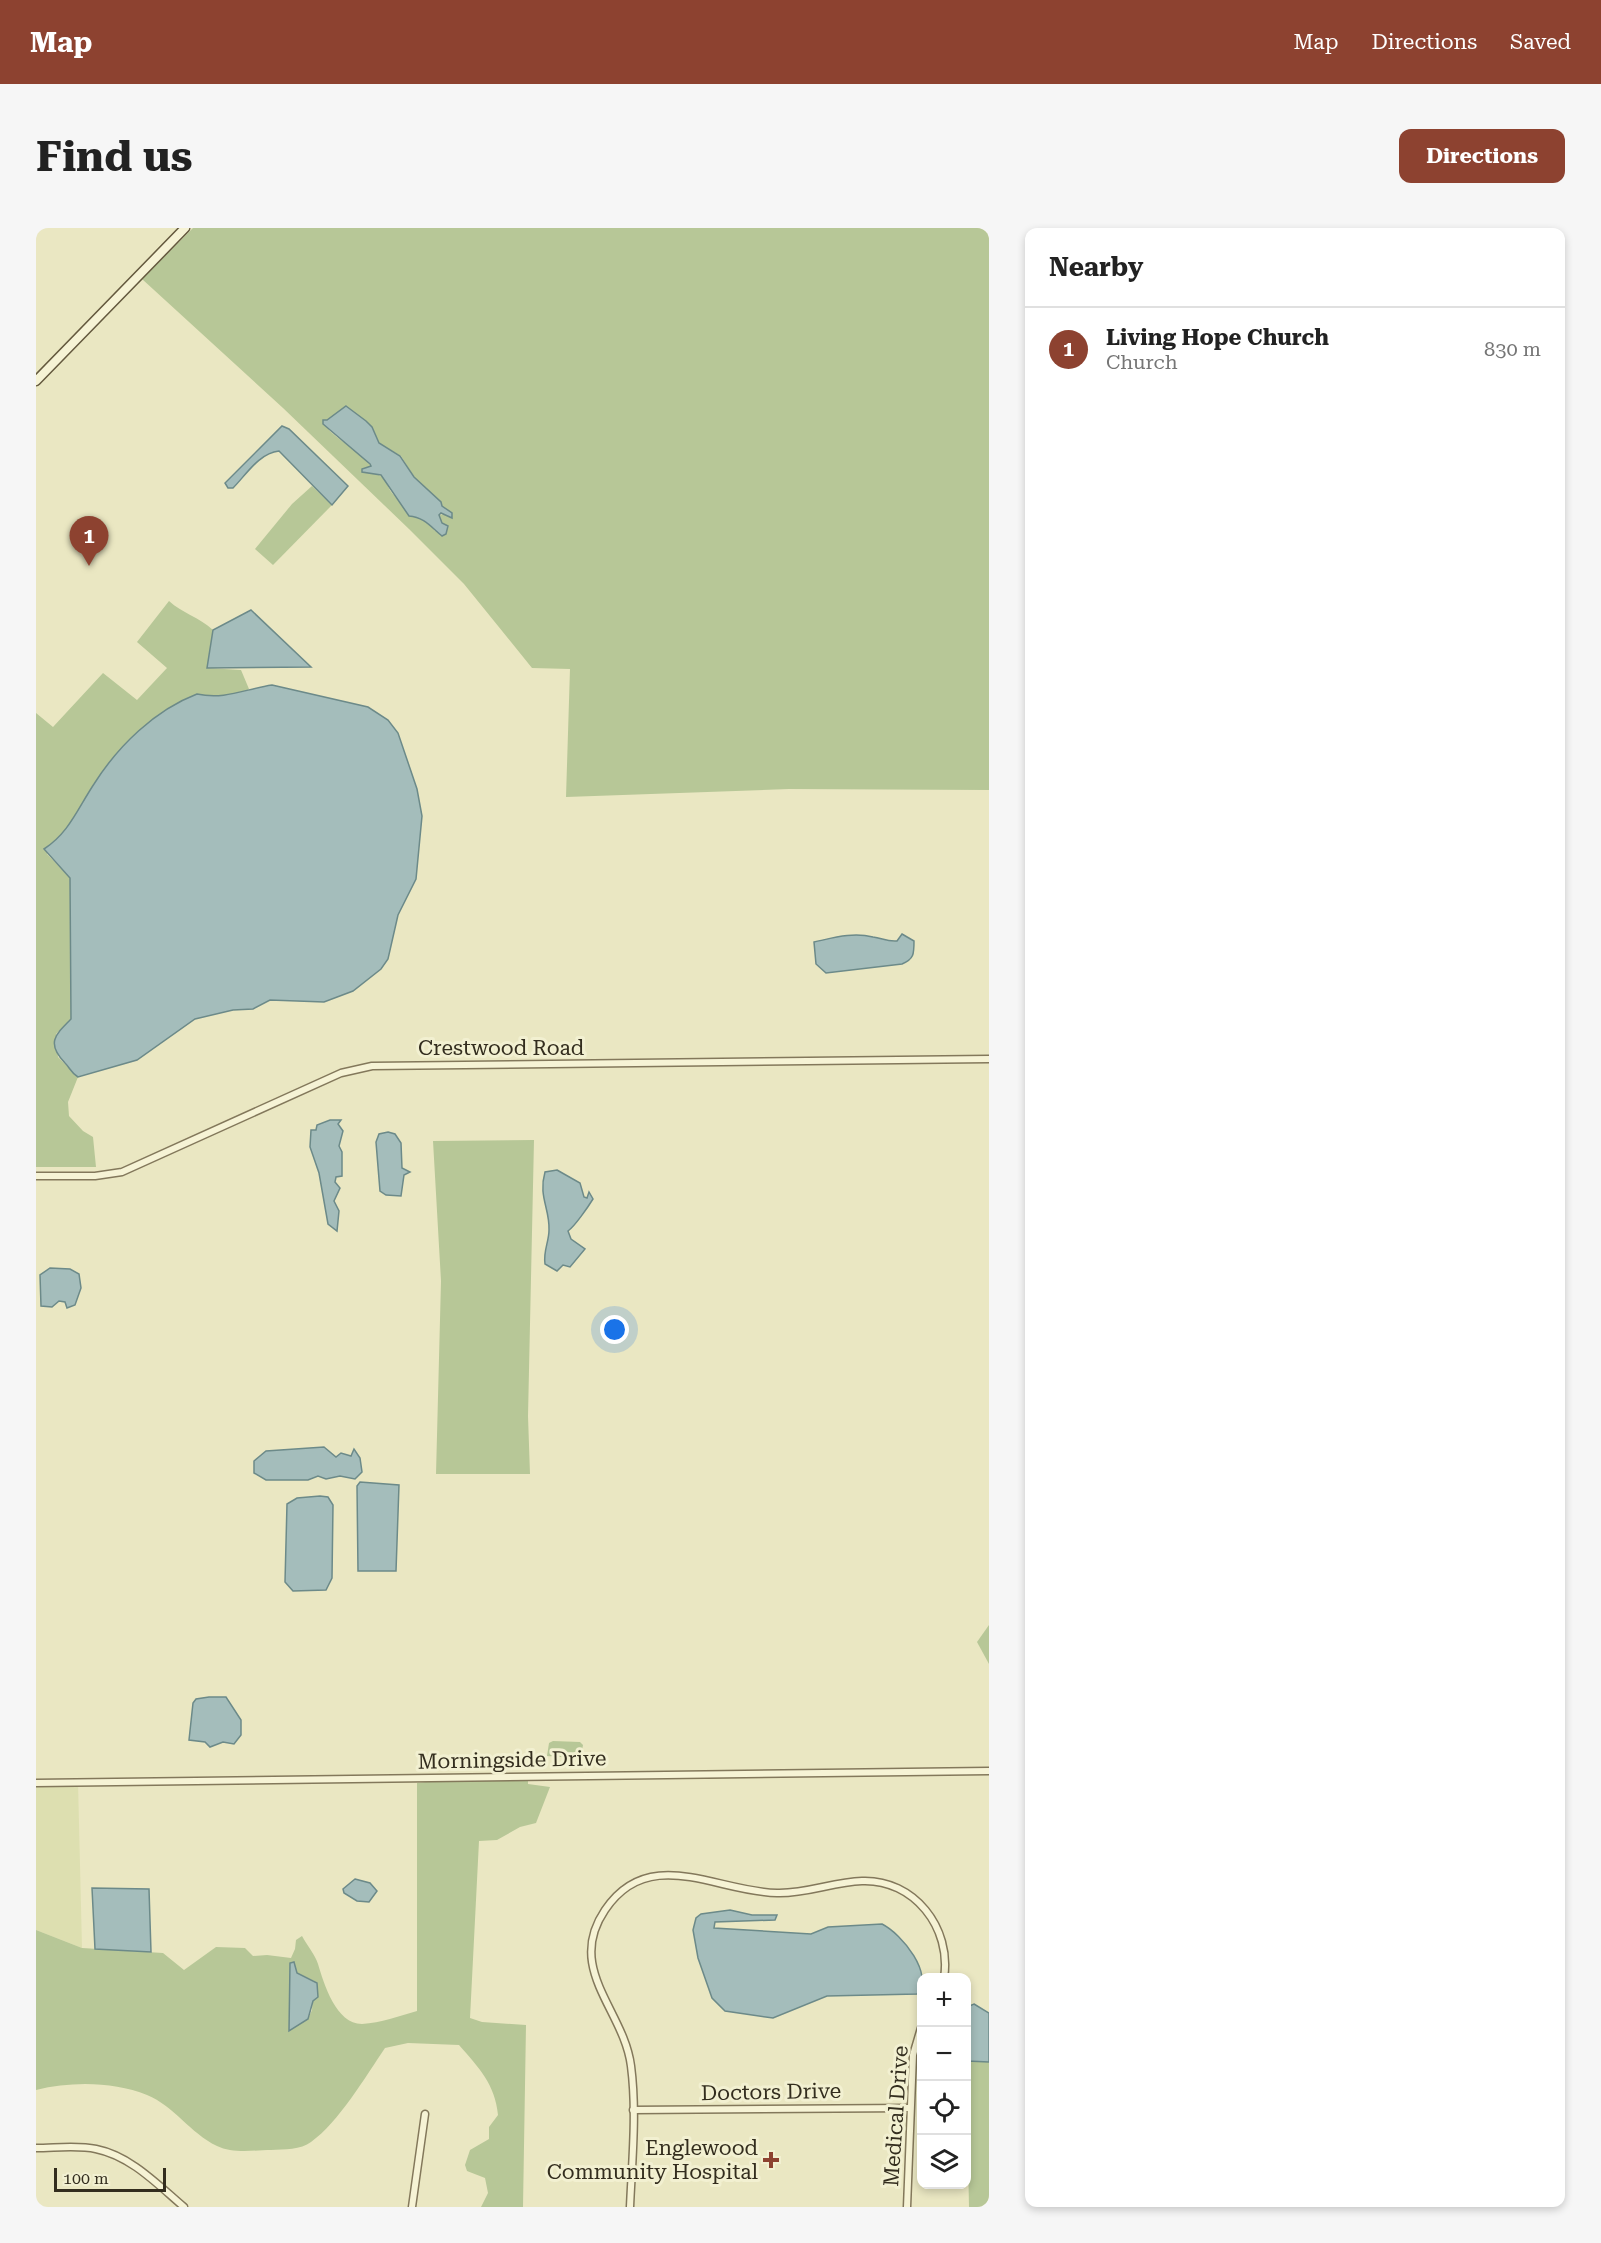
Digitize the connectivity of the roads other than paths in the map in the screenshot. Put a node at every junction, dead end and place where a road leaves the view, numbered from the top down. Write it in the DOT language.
graph roads {
  1 [pos="185,228"];
  2 [pos="36,381"];
  3 [pos="989,1059"];
  4 [pos="36,1176"];
  5 [pos="989,1771"];
  6 [pos="36,1783"];
  7 [pos="944,1973"];
  8 [pos="917,2042"];
  9 [pos="910,2108"];
  10 [pos="633,2110"];
  11 [pos="425,2114"];
  12 [pos="36,2148"];
  13 [pos="184,2207"];
  14 [pos="412,2207"];
  15 [pos="630,2207"];
  16 [pos="907,2207"];
  1 -- 2 [label="main road"];
  3 -- 4 [label="street, Crestwood Road"];
  5 -- 6 [label="street, Morningside Drive"];
  7 -- 10 [label="street"];
  8 -- 9 [label="street, Medical Drive"];
  9 -- 10 [label="street, Doctors Drive"];
  9 -- 16 [label="street, Medical Drive"];
  10 -- 15 [label="street"];
  11 -- 14 [label="street"];
  12 -- 13 [label="street"];
}
